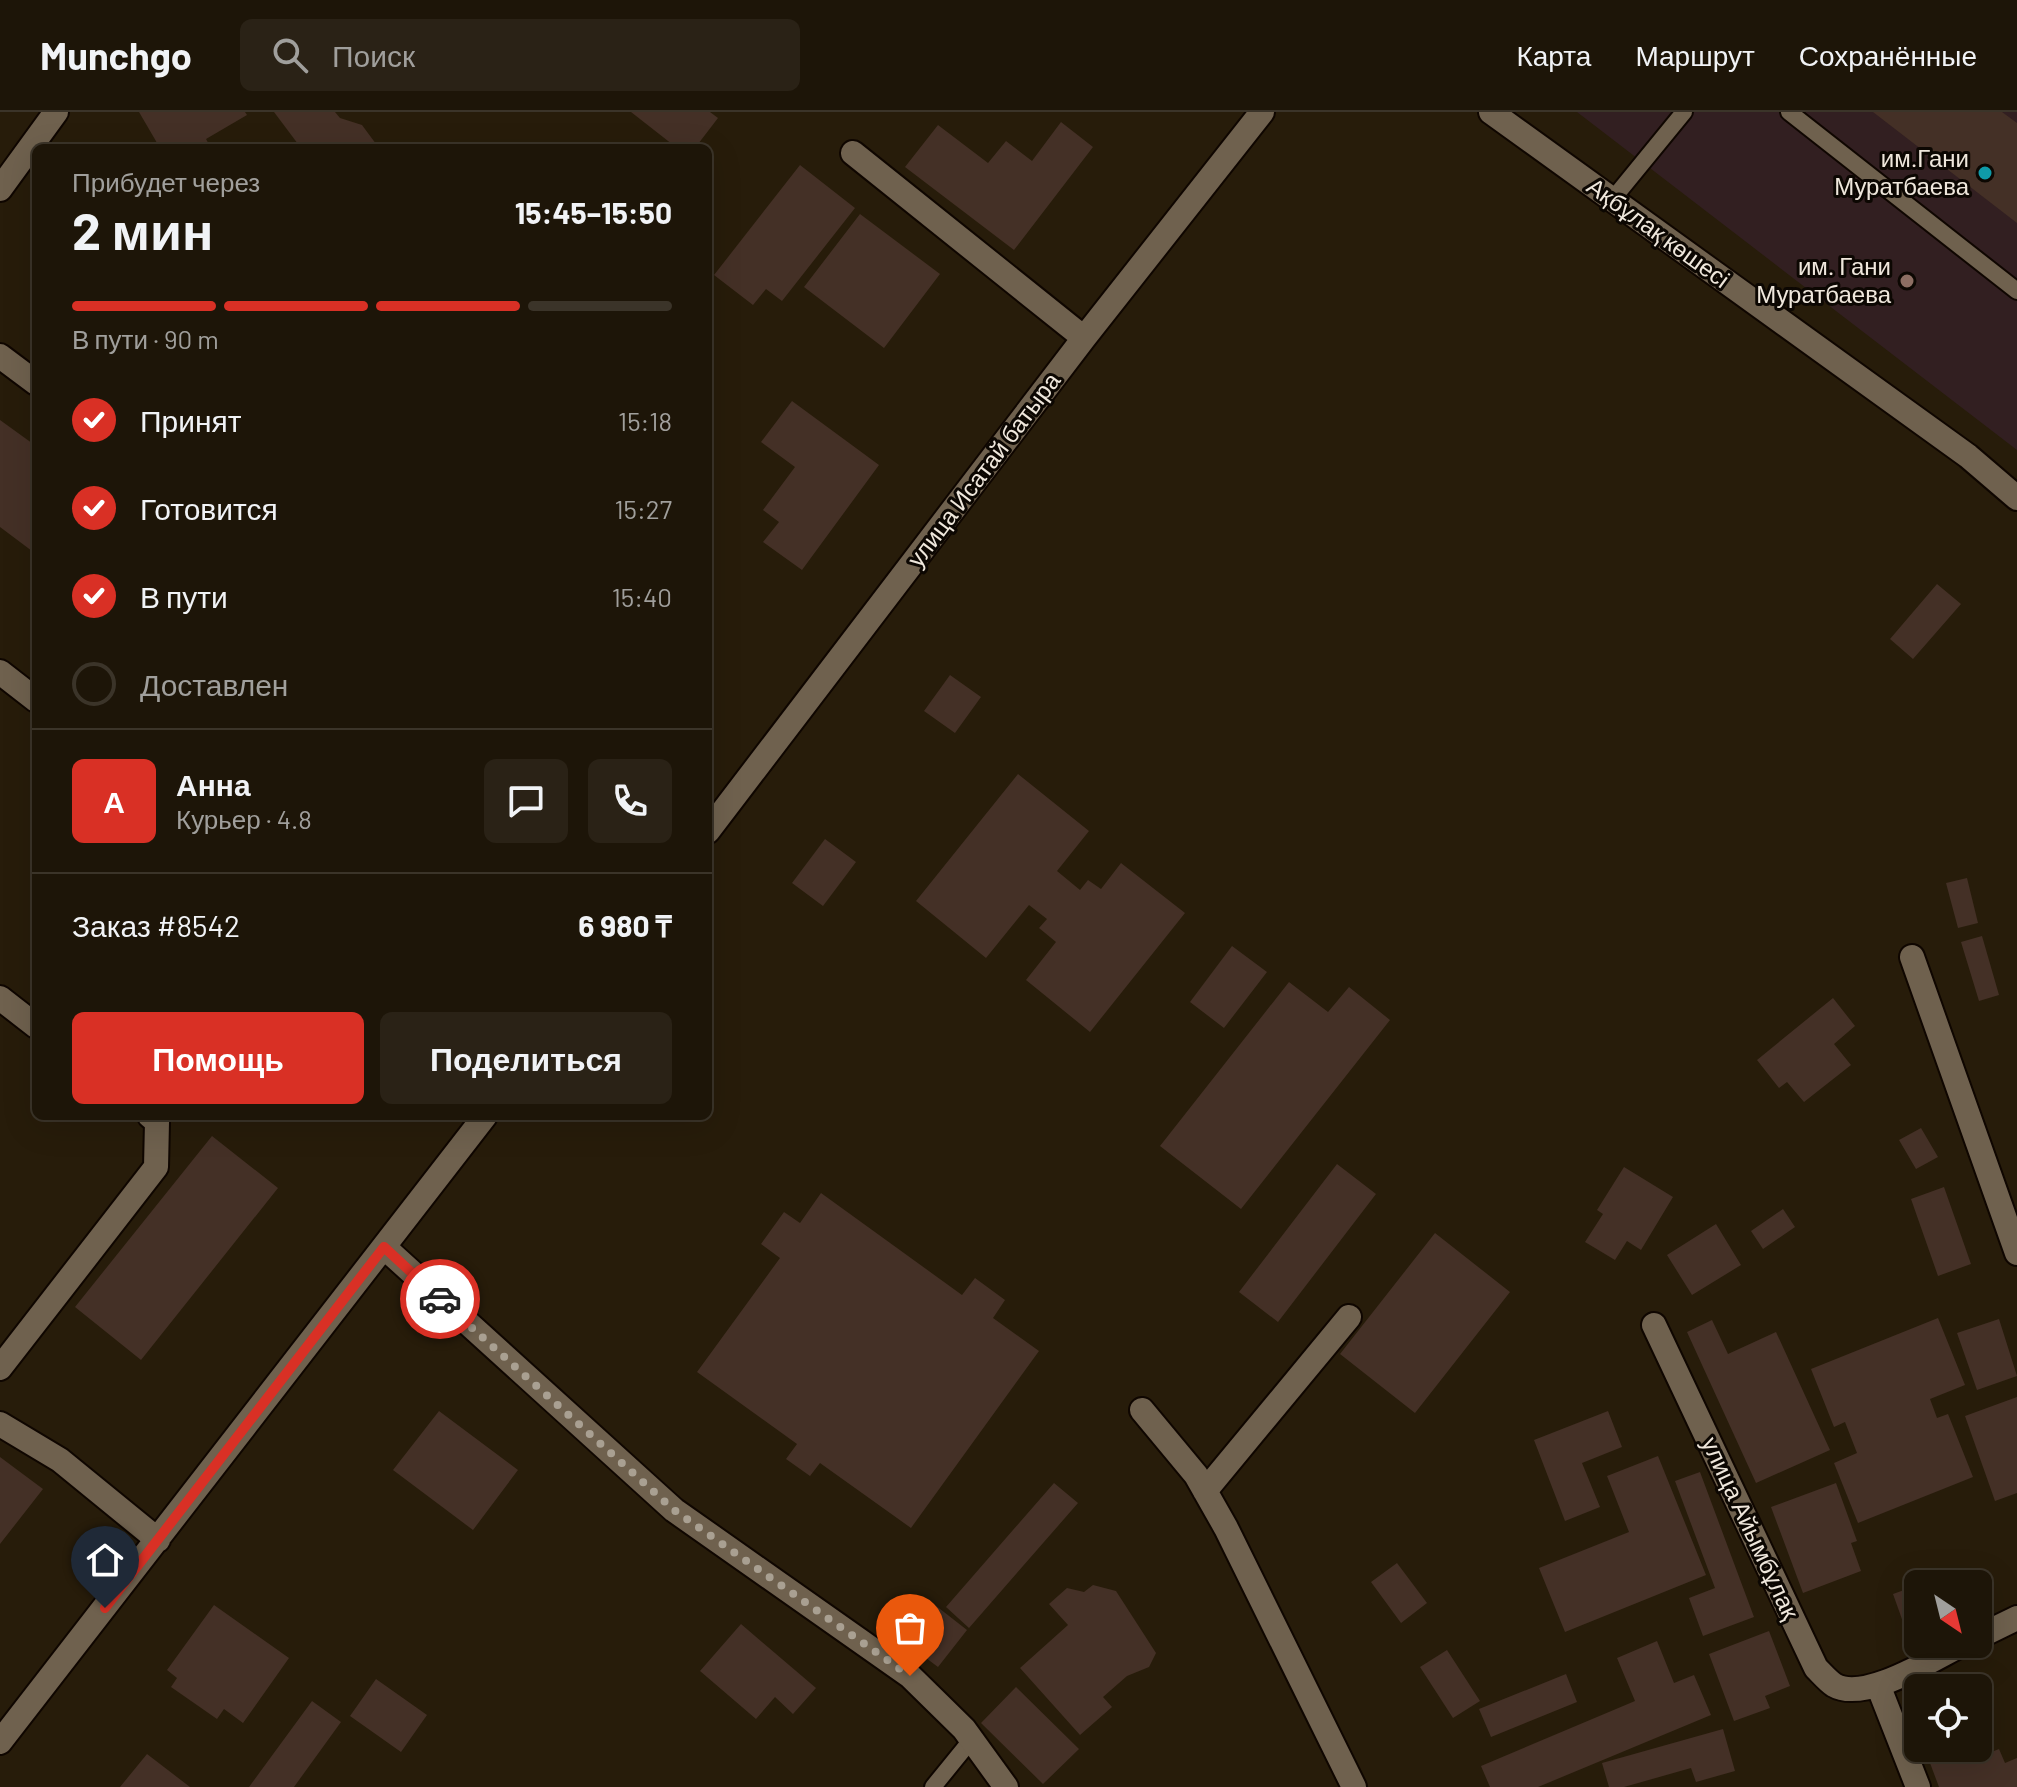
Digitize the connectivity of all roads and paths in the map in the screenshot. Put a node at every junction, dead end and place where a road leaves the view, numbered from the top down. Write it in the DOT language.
graph roads {
  1 [pos="56,112"];
  2 [pos="1262,112"];
  3 [pos="1491,112"];
  4 [pos="1684,112"];
  5 [pos="1789,112"];
  6 [pos="33,144"];
  7 [pos="32,145"];
  8 [pos="853,153"];
  9 [pos="0,189"];
  10 [pos="1612,200"];
  11 [pos="2017,291"];
  12 [pos="1084,338"];
  13 [pos="0,356"];
  14 [pos="32,380"];
  15 [pos="2017,498"];
  16 [pos="0,672"];
  17 [pos="32,697"];
  18 [pos="712,826"];
  19 [pos="1912,957"];
  20 [pos="0,998"];
  21 [pos="32,1023"];
  22 [pos="155,1120"];
  23 [pos="482,1120"];
  24 [pos="384,1247"];
  25 [pos="2017,1253"];
  26 [pos="1349,1317"];
  27 [pos="1654,1325"];
  28 [pos="0,1368"];
  29 [pos="1142,1410"];
  30 [pos="0,1424"];
  31 [pos="1205,1491"];
  32 [pos="158,1540"];
  33 [pos="2017,1618"];
  34 [pos="1992,1630"];
  35 [pos="1934,1658"];
  36 [pos="1878,1685"];
  37 [pos="972,1739"];
  38 [pos="0,1742"];
  39 [pos="933,1787"];
  40 [pos="1006,1787"];
  41 [pos="1354,1787"];
  42 [pos="1918,1787"];
  1 -- 6 [label="street"];
  2 -- 12 [label="street, улица Исатай батыра"];
  3 -- 10 [label="street, Ақбұлақ көшесі"];
  4 -- 10 [label="lane"];
  5 -- 11 [label="lane"];
  7 -- 9 [label="street"];
  8 -- 12 [label="street"];
  10 -- 15 [label="street, Ақбұлақ көшесі"];
  12 -- 18 [label="street, улица Исатай батыра"];
  13 -- 14 [label="street"];
  16 -- 17 [label="street"];
  19 -- 25 [label="street"];
  20 -- 21 [label="street"];
  22 -- 28 [label="street"];
  23 -- 24 [label="street"];
  24 -- 32 [label="street"];
  24 -- 37 [label="street"];
  26 -- 31 [label="street"];
  27 -- 36 [label="street, улица Айымбұлақ"];
  29 -- 31 [label="street"];
  30 -- 32 [label="street"];
  31 -- 41 [label="street"];
  32 -- 38 [label="street"];
  33 -- 34 [label="street"];
  35 -- 36 [label="street, улица Айымбұлақ"];
  36 -- 42 [label="street"];
  37 -- 39 [label="lane"];
  37 -- 40 [label="street"];
}
